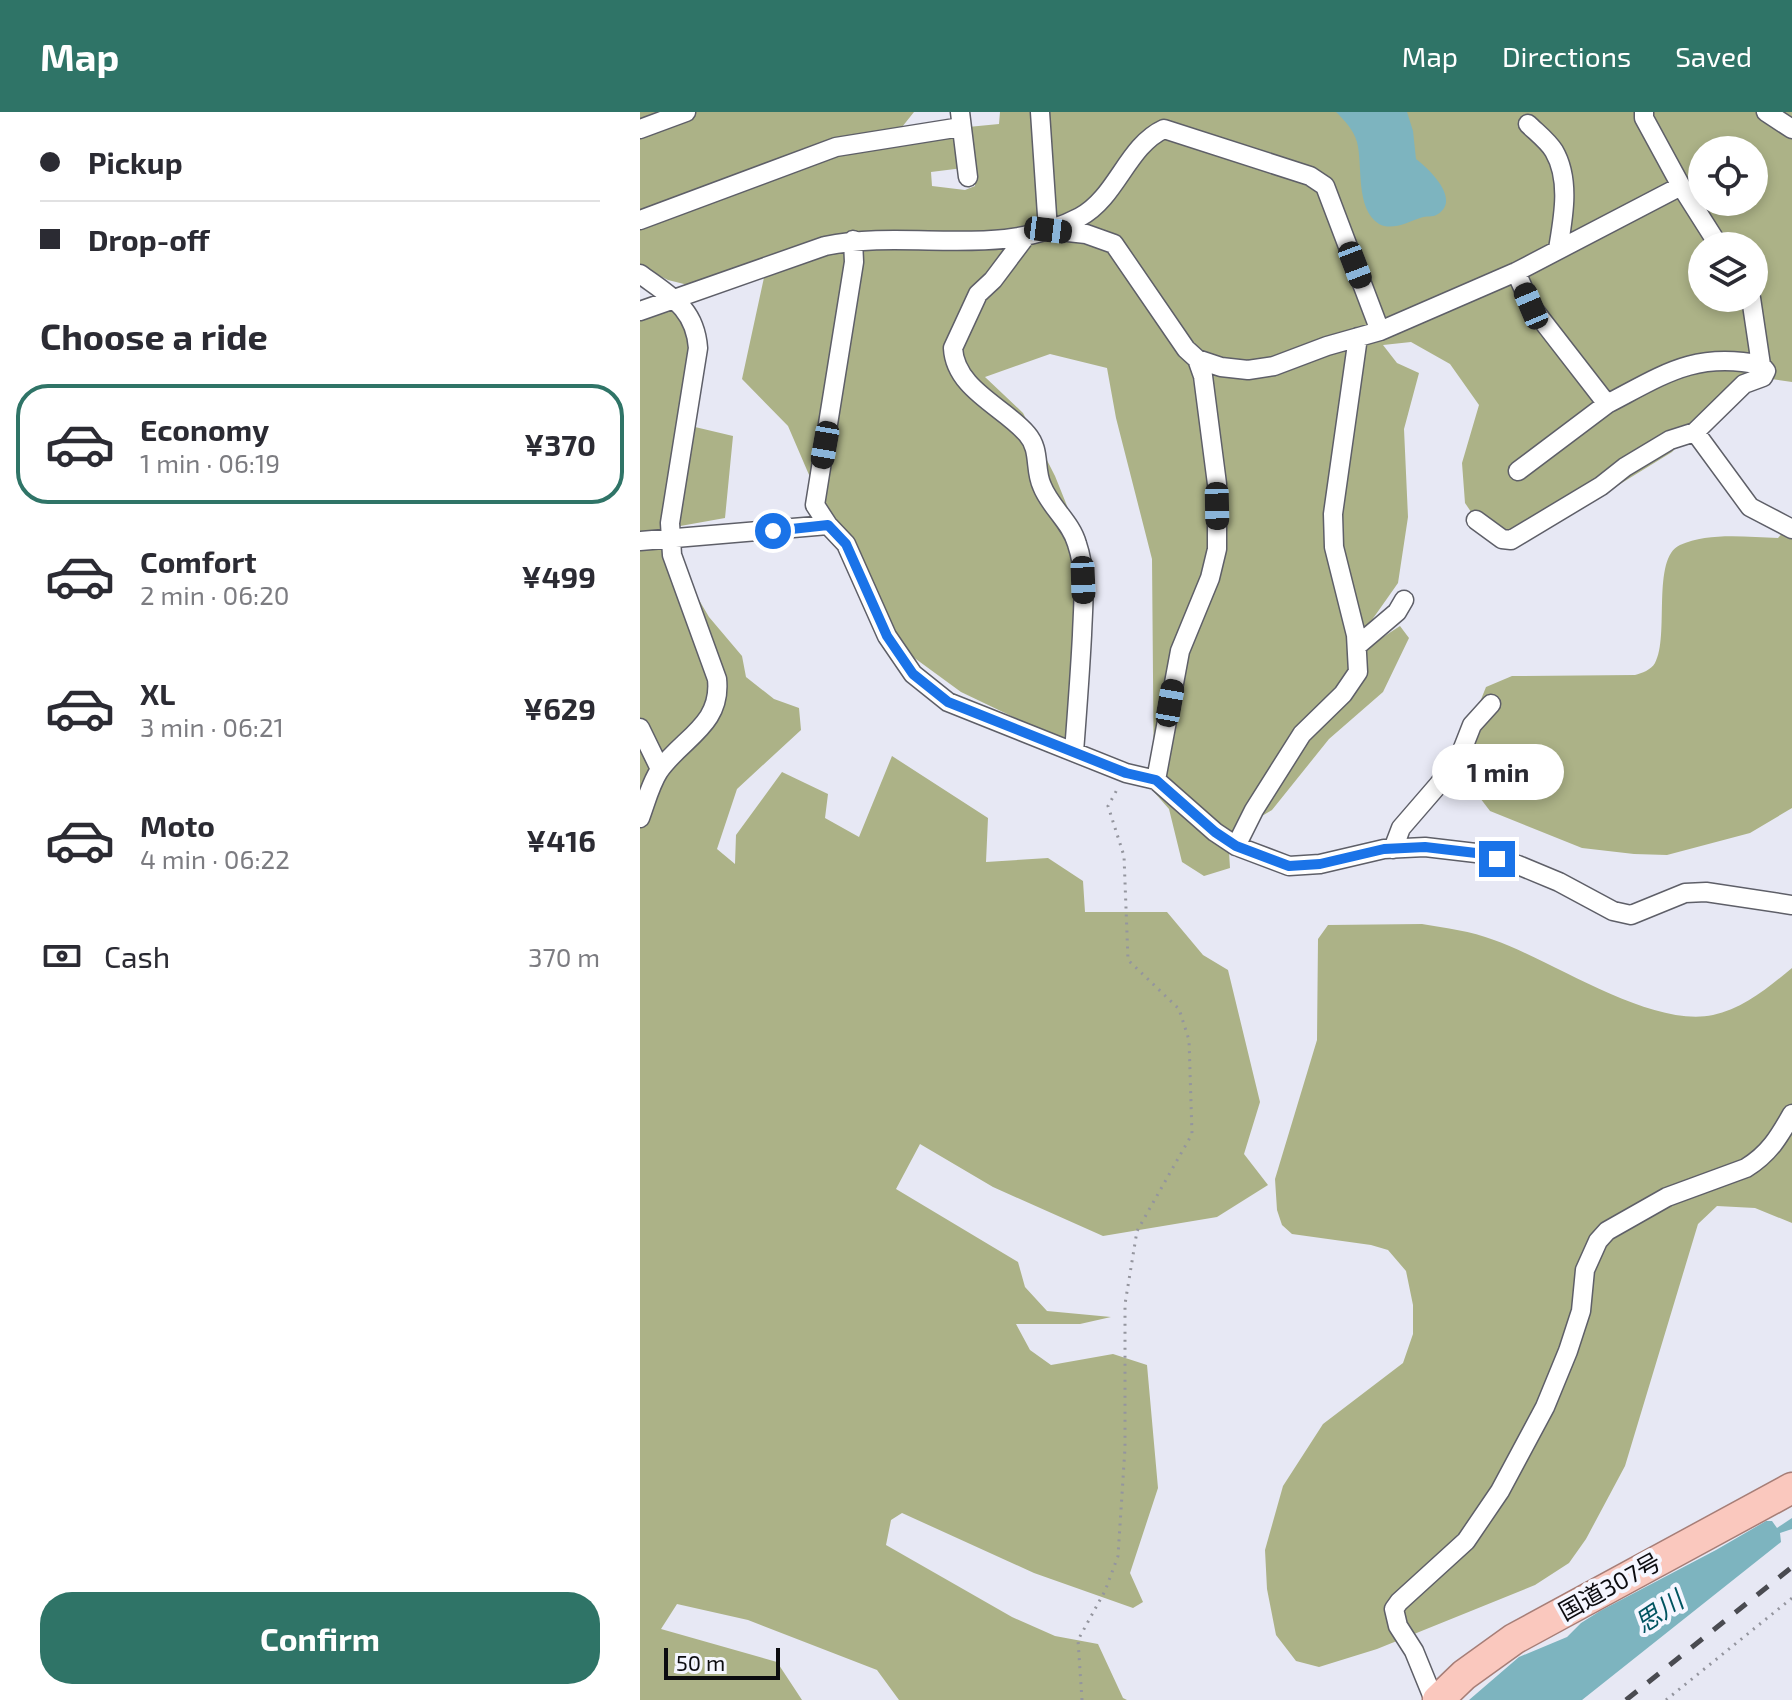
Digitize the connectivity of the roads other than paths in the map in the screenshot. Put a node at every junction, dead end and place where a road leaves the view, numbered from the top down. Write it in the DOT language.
graph roads {
  1 [pos="686,112"];
  2 [pos="1040,112"];
  3 [pos="1644,112"];
  4 [pos="1766,112"];
  5 [pos="961,120"];
  6 [pos="1528,124"];
  7 [pos="640,129"];
  8 [pos="1792,129"];
  9 [pos="968,177"];
  10 [pos="1681,186"];
  11 [pos="640,220"];
  12 [pos="1048,230"];
  13 [pos="1710,232"];
  14 [pos="1026,236"];
  15 [pos="853,240"];
  16 [pos="1558,249"];
  17 [pos="1516,272"];
  18 [pos="640,274"];
  19 [pos="673,298"];
  20 [pos="640,311"];
  21 [pos="1753,312"];
  22 [pos="1380,331"];
  23 [pos="1358,337"];
  24 [pos="1197,359"];
  25 [pos="1761,365"];
  26 [pos="1607,404"];
  27 [pos="1695,432"];
  28 [pos="1518,471"];
  29 [pos="1476,520"];
  30 [pos="828,525"];
  31 [pos="1792,529"];
  32 [pos="670,540"];
  33 [pos="640,541"];
  34 [pos="1404,600"];
  35 [pos="1357,646"];
  36 [pos="1491,704"];
  37 [pos="640,728"];
  38 [pos="1074,752"];
  39 [pos="660,769"];
  40 [pos="1156,780"];
  41 [pos="640,818"];
  42 [pos="1236,846"];
  43 [pos="1393,849"];
  44 [pos="1792,905"];
  45 [pos="1792,1114"];
  46 [pos="1792,1488"];
  47 [pos="1436,1700"];
  1 -- 7 [label="street"];
  2 -- 12 [label="street"];
  3 -- 10 [label="street"];
  4 -- 8 [label="street"];
  5 -- 9 [label="street"];
  5 -- 11 [label="street"];
  6 -- 16 [label="street"];
  10 -- 13 [label="street"];
  10 -- 16 [label="street"];
  12 -- 14 [label="street"];
  12 -- 22 [label="street"];
  12 -- 24 [label="street"];
  14 -- 15 [label="street"];
  14 -- 38 [label="street"];
  15 -- 19 [label="street"];
  15 -- 30 [label="street"];
  16 -- 17 [label="street"];
  17 -- 22 [label="street"];
  17 -- 26 [label="street"];
  18 -- 19 [label="street"];
  19 -- 20 [label="street"];
  19 -- 32 [label="street"];
  21 -- 25 [label="street"];
  22 -- 23 [label="street"];
  23 -- 24 [label="street"];
  23 -- 35 [label="street"];
  24 -- 40 [label="street"];
  25 -- 26 [label="street"];
  25 -- 27 [label="street"];
  26 -- 28 [label="street"];
  27 -- 29 [label="street"];
  27 -- 31 [label="street"];
  30 -- 32 [label="street"];
  30 -- 38 [label="street"];
  32 -- 33 [label="street"];
  32 -- 39 [label="street"];
  34 -- 35 [label="street"];
  35 -- 42 [label="street"];
  36 -- 43 [label="street"];
  37 -- 39 [label="street"];
  38 -- 40 [label="street"];
  39 -- 41 [label="street"];
  40 -- 42 [label="street"];
  42 -- 43 [label="street"];
  43 -- 44 [label="street"];
  45 -- 47 [label="street"];
  46 -- 47 [label="highway, 国道307号"];
}
